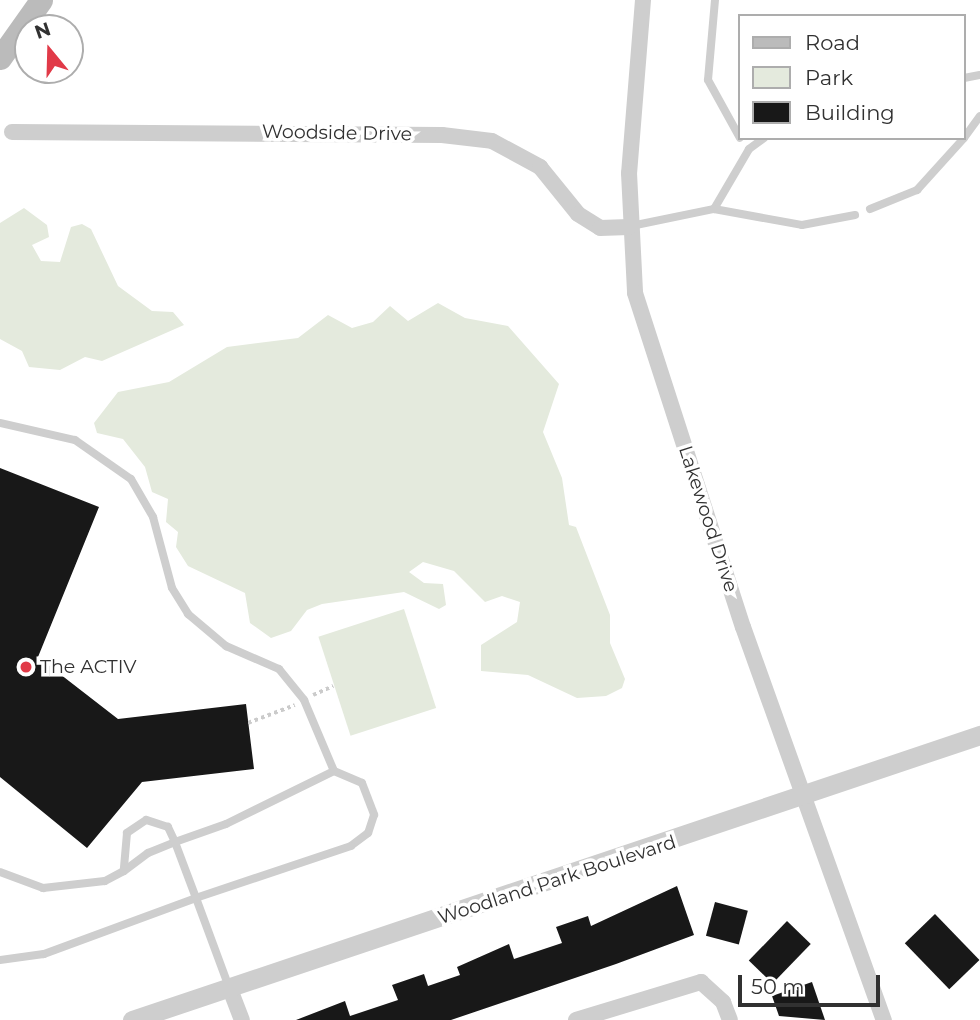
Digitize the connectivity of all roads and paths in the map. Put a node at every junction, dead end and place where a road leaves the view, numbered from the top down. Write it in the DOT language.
graph roads {
  1 [pos="41,0"];
  2 [pos="643,0"];
  3 [pos="715,0"];
  4 [pos="0,58"];
  5 [pos="980,116"];
  6 [pos="12,132"];
  7 [pos="738,134"];
  8 [pos="966,135"];
  9 [pos="742,140"];
  10 [pos="761,140"];
  11 [pos="962,140"];
  12 [pos="749,149"];
  13 [pos="714,209"];
  14 [pos="870,209"];
  15 [pos="855,215"];
  16 [pos="629,227"];
  17 [pos="0,423"];
  18 [pos="980,736"];
  19 [pos="334,771"];
  20 [pos="804,797"];
  21 [pos="175,842"];
  22 [pos="124,871"];
  23 [pos="0,872"];
  24 [pos="196,898"];
  25 [pos="0,960"];
  26 [pos="230,989"];
  27 [pos="132,1020"];
  28 [pos="242,1020"];
  29 [pos="576,1020"];
  30 [pos="730,1020"];
  31 [pos="884,1020"];
  1 -- 4 [label="main road"];
  2 -- 16 [label="street, Lakewood Drive"];
  3 -- 7 [label="lane"];
  5 -- 8 [label="lane"];
  6 -- 16 [label="street, Woodside Drive"];
  9 -- 12 [label="lane"];
  10 -- 12 [label="lane"];
  11 -- 14 [label="lane"];
  12 -- 13 [label="lane"];
  13 -- 15 [label="lane"];
  13 -- 16 [label="lane"];
  16 -- 20 [label="street, Lakewood Drive"];
  17 -- 19 [label="lane"];
  18 -- 20 [label="street, Woodland Park Boulevard"];
  19 -- 21 [label="lane"];
  19 -- 24 [label="lane"];
  20 -- 26 [label="street, Woodland Park Boulevard"];
  20 -- 31 [label="street, Lakewood Drive"];
  21 -- 22 [label="lane"];
  21 -- 22 [label="lane"];
  21 -- 24 [label="lane"];
  22 -- 23 [label="lane"];
  24 -- 25 [label="lane"];
  24 -- 26 [label="lane"];
  26 -- 27 [label="street, Woodland Park Boulevard"];
  26 -- 28 [label="street"];
  29 -- 30 [label="street"];
}
